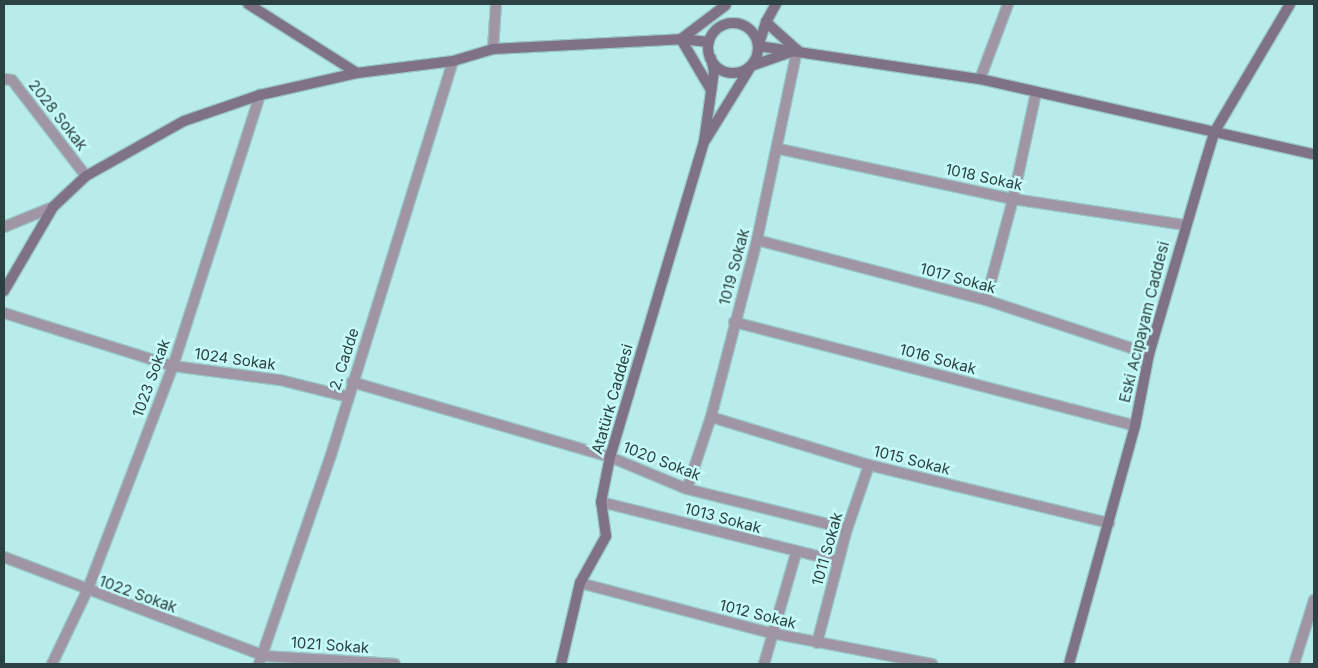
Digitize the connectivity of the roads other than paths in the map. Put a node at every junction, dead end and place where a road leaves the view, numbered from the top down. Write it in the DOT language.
graph roads {
  1 [pos="248,4"];
  2 [pos="496,4"];
  3 [pos="726,4"];
  4 [pos="776,4"];
  5 [pos="1008,4"];
  6 [pos="1290,4"];
  7 [pos="766,22"];
  8 [pos="719,28"];
  9 [pos="681,40"];
  10 [pos="709,42"];
  11 [pos="758,46"];
  12 [pos="493,49"];
  13 [pos="797,50"];
  14 [pos="711,58"];
  15 [pos="453,61"];
  16 [pos="751,66"];
  17 [pos="357,73"];
  18 [pos="4,79"];
  19 [pos="980,79"];
  20 [pos="711,90"];
  21 [pos="1036,93"];
  22 [pos="260,95"];
  23 [pos="1215,131"];
  24 [pos="704,142"];
  25 [pos="779,149"];
  26 [pos="1314,154"];
  27 [pos="86,176"];
  28 [pos="1013,199"];
  29 [pos="53,207"];
  30 [pos="1184,225"];
  31 [pos="4,227"];
  32 [pos="758,240"];
  33 [pos="4,291"];
  34 [pos="986,300"];
  35 [pos="4,313"];
  36 [pos="734,322"];
  37 [pos="1149,354"];
  38 [pos="173,366"];
  39 [pos="352,382"];
  40 [pos="348,397"];
  41 [pos="711,416"];
  42 [pos="1135,426"];
  43 [pos="610,457"];
  44 [pos="869,465"];
  45 [pos="687,489"];
  46 [pos="601,502"];
  47 [pos="1109,523"];
  48 [pos="847,529"];
  49 [pos="796,553"];
  50 [pos="4,557"];
  51 [pos="838,561"];
  52 [pos="580,583"];
  53 [pos="87,591"];
  54 [pos="1314,600"];
  55 [pos="771,633"];
  56 [pos="817,643"];
  57 [pos="865,654"];
  58 [pos="261,660"];
  59 [pos="52,664"];
  60 [pos="395,664"];
  61 [pos="562,664"];
  62 [pos="764,664"];
  63 [pos="862,664"];
  64 [pos="932,664"];
  65 [pos="1070,664"];
  66 [pos="1294,664"];
  1 -- 17 [label="main road"];
  2 -- 12 [label="street"];
  3 -- 8 [label="main road"];
  3 -- 9 [label="main road"];
  4 -- 7 [label="main road"];
  5 -- 19 [label="street"];
  6 -- 23 [label="main road, Eski Acıpayam Caddesi"];
  7 -- 11 [label="main road"];
  7 -- 13 [label="main road"];
  8 -- 10 [label="main road"];
  8 -- 11 [label="main road"];
  9 -- 10 [label="main road"];
  9 -- 12 [label="main road"];
  9 -- 20 [label="main road"];
  10 -- 14 [label="main road"];
  11 -- 13 [label="main road"];
  11 -- 16 [label="main road"];
  12 -- 15 [label="main road"];
  13 -- 16 [label="main road"];
  13 -- 19 [label="main road"];
  13 -- 25 [label="street, 1019 Sokak"];
  14 -- 16 [label="main road"];
  14 -- 20 [label="main road"];
  15 -- 17 [label="main road"];
  15 -- 39 [label="street, 2. Cadde"];
  16 -- 24 [label="main road"];
  17 -- 22 [label="main road"];
  18 -- 27 [label="street, 2028 Sokak"];
  19 -- 21 [label="main road"];
  20 -- 24 [label="main road"];
  21 -- 23 [label="main road"];
  21 -- 28 [label="street"];
  22 -- 27 [label="main road"];
  22 -- 38 [label="street, 1023 Sokak"];
  23 -- 26 [label="main road"];
  23 -- 30 [label="main road, Eski Acıpayam Caddesi"];
  24 -- 43 [label="main road, Atatürk Caddesi"];
  25 -- 28 [label="street, 1018 Sokak"];
  25 -- 32 [label="street, 1019 Sokak"];
  27 -- 29 [label="main road"];
  28 -- 30 [label="street, 1018 Sokak"];
  28 -- 34 [label="street"];
  29 -- 31 [label="street"];
  29 -- 33 [label="main road"];
  30 -- 37 [label="main road, Eski Acıpayam Caddesi"];
  32 -- 34 [label="street, 1017 Sokak"];
  32 -- 36 [label="street, 1019 Sokak"];
  34 -- 37 [label="street, 1017 Sokak"];
  35 -- 38 [label="street, 1024 Sokak"];
  36 -- 41 [label="street, 1019 Sokak"];
  36 -- 42 [label="street, 1016 Sokak"];
  37 -- 42 [label="main road, Eski Acıpayam Caddesi"];
  38 -- 40 [label="street, 1024 Sokak"];
  38 -- 53 [label="street, 1023 Sokak"];
  39 -- 40 [label="street, 2. Cadde"];
  39 -- 43 [label="street, 1020 Sokak"];
  40 -- 58 [label="street, 2. Cadde"];
  41 -- 44 [label="street, 1015 Sokak"];
  41 -- 45 [label="street, 1019 Sokak"];
  42 -- 47 [label="main road, Eski Acıpayam Caddesi"];
  43 -- 45 [label="street, 1020 Sokak"];
  43 -- 46 [label="main road, Atatürk Caddesi"];
  44 -- 47 [label="street, 1015 Sokak"];
  44 -- 48 [label="street, 1011 Sokak"];
  45 -- 48 [label="street, 1020 Sokak"];
  46 -- 49 [label="street, 1013 Sokak"];
  46 -- 52 [label="main road, Atatürk Caddesi"];
  47 -- 65 [label="main road, Eski Acıpayam Caddesi"];
  48 -- 51 [label="street, 1011 Sokak"];
  49 -- 51 [label="street, 1013 Sokak"];
  49 -- 55 [label="street, 1011 Sokak"];
  50 -- 53 [label="street, 1022 Sokak"];
  51 -- 56 [label="street, 1011 Sokak"];
  52 -- 55 [label="street, 1012 Sokak"];
  52 -- 61 [label="main road, Atatürk Caddesi"];
  53 -- 58 [label="street, 1022 Sokak"];
  53 -- 59 [label="street, 1023 Sokak"];
  54 -- 66 [label="street"];
  55 -- 56 [label="street, 1012 Sokak"];
  55 -- 62 [label="street, 1011 Sokak"];
  56 -- 57 [label="street, 1012 Sokak"];
  57 -- 63 [label="street"];
  57 -- 64 [label="street, 1012 Sokak"];
  58 -- 60 [label="street, 1021 Sokak"];
}
